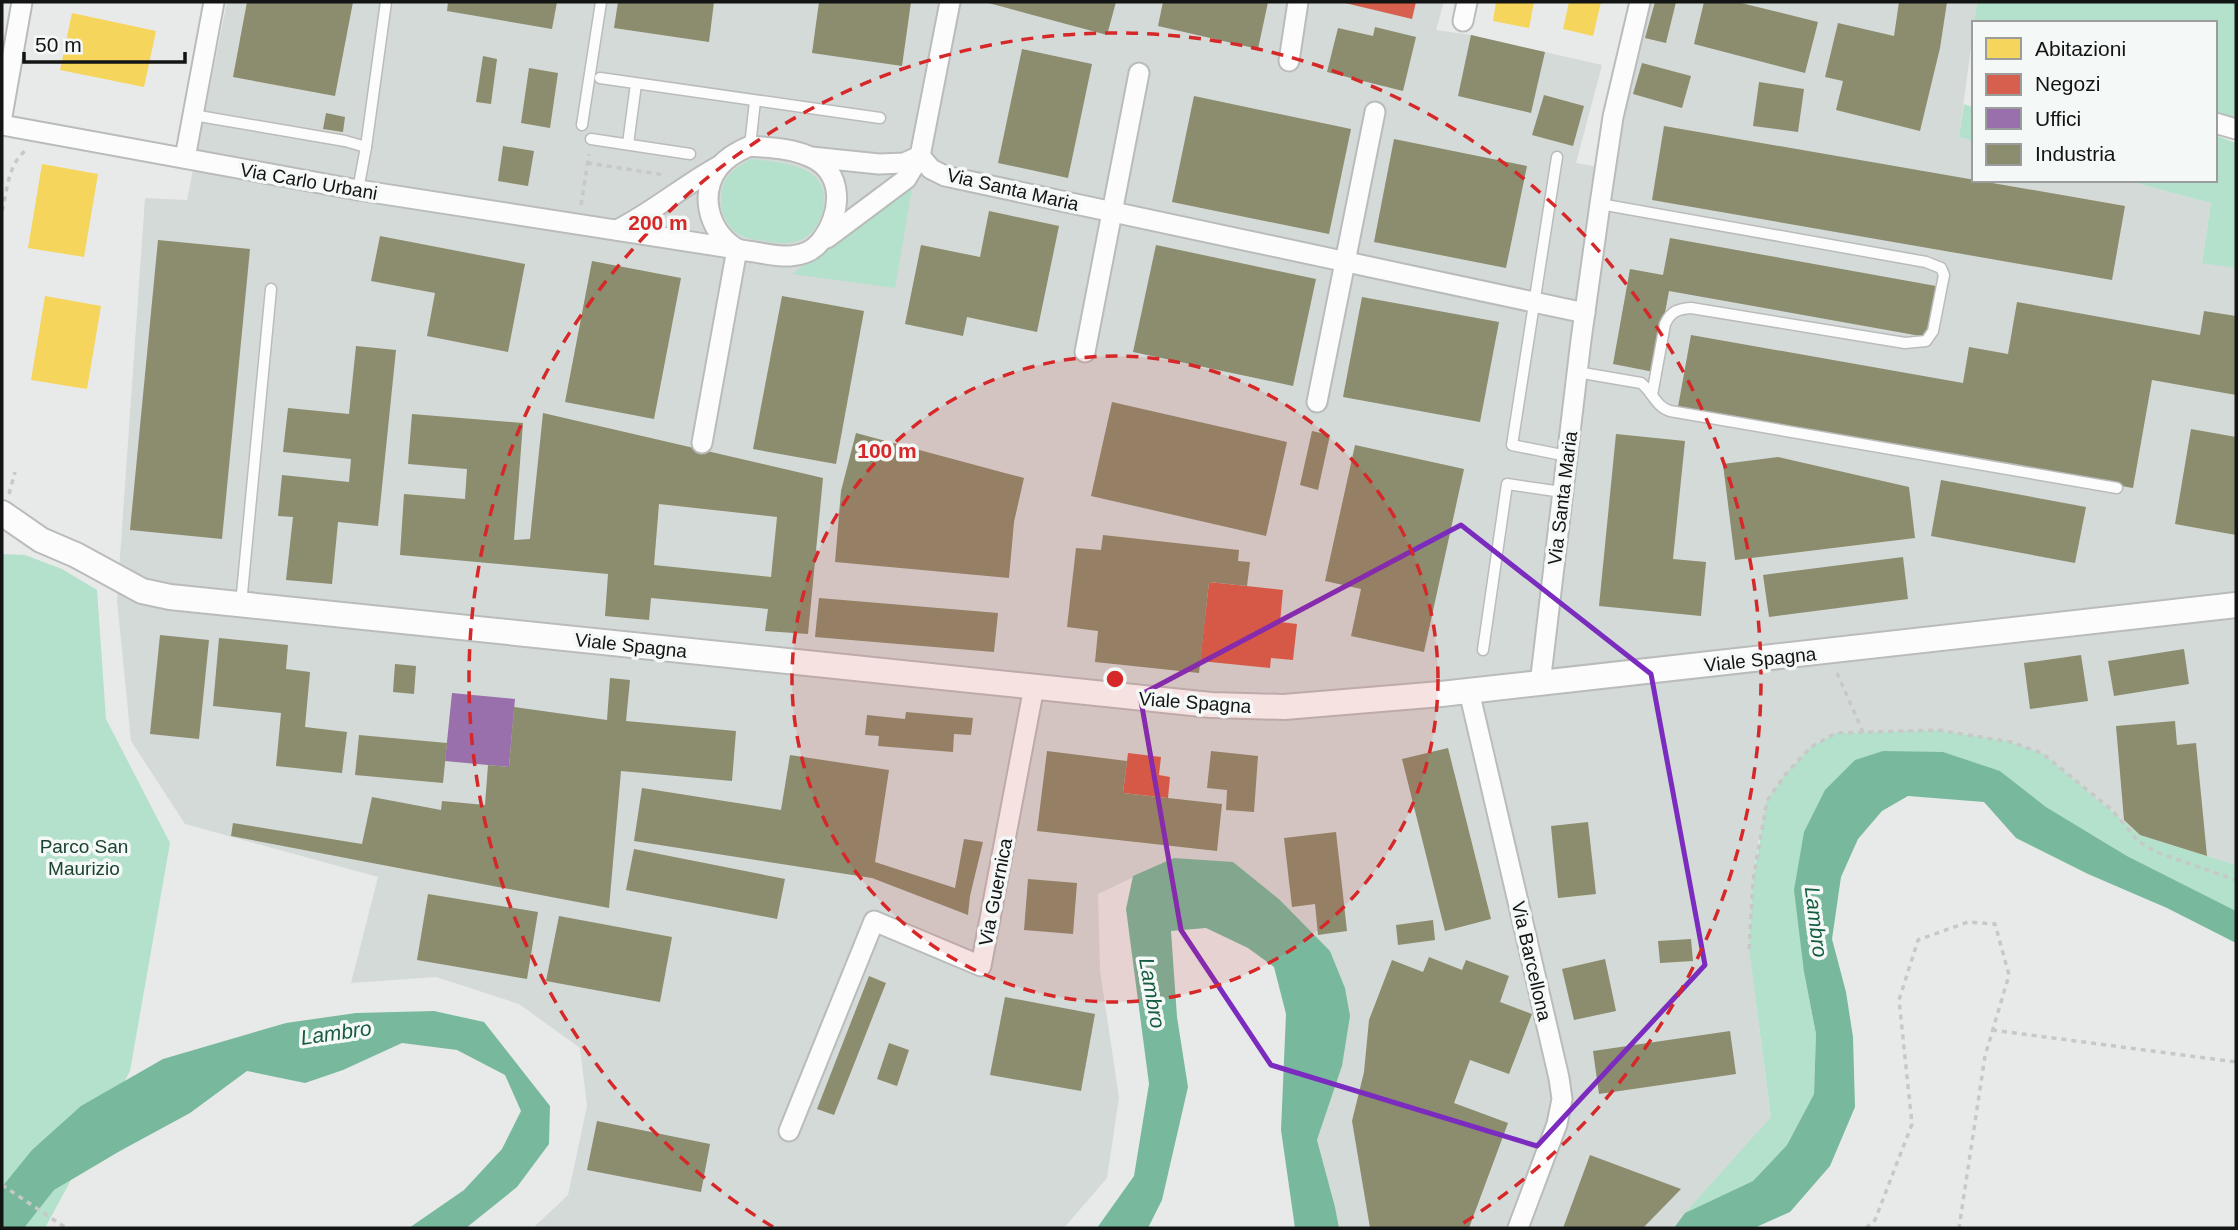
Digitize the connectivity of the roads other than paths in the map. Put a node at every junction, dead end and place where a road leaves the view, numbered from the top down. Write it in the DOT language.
graph roads {
  1 [pos="22,2"];
  2 [pos="214,2"];
  3 [pos="386,2"];
  4 [pos="601,2"];
  5 [pos="950,2"];
  6 [pos="1298,2"];
  7 [pos="1640,2"];
  8 [pos="1289,61"];
  9 [pos="1139,73"];
  10 [pos="600,78"];
  11 [pos="636,84"];
  12 [pos="755,101"];
  13 [pos="1375,112"];
  14 [pos="193,115"];
  15 [pos="2,116"];
  16 [pos="880,118"];
  17 [pos="2217,124"];
  18 [pos="2,125"];
  19 [pos="582,125"];
  20 [pos="2236,129"];
  21 [pos="591,139"];
  22 [pos="628,144"];
  23 [pos="750,146"];
  24 [pos="366,147"];
  25 [pos="690,153"];
  26 [pos="811,156"];
  27 [pos="920,156"];
  28 [pos="1557,157"];
  29 [pos="185,159"];
  30 [pos="720,165"];
  31 [pos="358,190"];
  32 [pos="1600,205"];
  33 [pos="1112,211"];
  34 [pos="617,230"];
  35 [pos="818,245"];
  36 [pos="737,249"];
  37 [pos="1345,261"];
  38 [pos="271,289"];
  39 [pos="1535,302"];
  40 [pos="1585,313"];
  41 [pos="1086,352"];
  42 [pos="1577,372"];
  43 [pos="1653,396"];
  44 [pos="1317,402"];
  45 [pos="702,443"];
  46 [pos="1567,456"];
  47 [pos="2117,488"];
  48 [pos="1562,492"];
  49 [pos="4,508"];
  50 [pos="2,534"];
  51 [pos="41,540"];
  52 [pos="242,604"];
  53 [pos="2236,605"];
  54 [pos="1483,650"];
  55 [pos="1540,684"];
  56 [pos="1034,687"];
  57 [pos="1469,691"];
  58 [pos="789,1131"];
  59 [pos="1518,1228"];
  1 -- 15 [label="street"];
  2 -- 14 [label="street"];
  3 -- 24 [label="lane"];
  4 -- 19 [label="lane"];
  5 -- 27 [label="street"];
  6 -- 8 [label="street"];
  7 -- 32 [label="street, Via Santa Maria"];
  9 -- 33 [label="street"];
  10 -- 11 [label="lane"];
  11 -- 12 [label="lane"];
  11 -- 22 [label="lane"];
  12 -- 16 [label="lane"];
  12 -- 23 [label="lane"];
  13 -- 37 [label="street"];
  14 -- 24 [label="lane"];
  14 -- 29 [label="street"];
  17 -- 20 [label="street"];
  18 -- 29 [label="street, Via Carlo Urbani"];
  21 -- 22 [label="lane"];
  22 -- 25 [label="lane"];
  23 -- 26 [label="street"];
  23 -- 30 [label="street"];
  24 -- 31 [label="lane"];
  26 -- 27 [label="street"];
  26 -- 35 [label="street"];
  27 -- 33 [label="street, Via Santa Maria"];
  27 -- 35 [label="street"];
  28 -- 39 [label="lane"];
  29 -- 31 [label="street, Via Carlo Urbani"];
  30 -- 34 [label="street"];
  30 -- 36 [label="street"];
  31 -- 34 [label="street, Via Carlo Urbani"];
  32 -- 40 [label="street, Via Santa Maria"];
  32 -- 43 [label="lane"];
  33 -- 37 [label="street, Via Santa Maria"];
  33 -- 41 [label="street"];
  34 -- 36 [label="street, Via Carlo Urbani"];
  35 -- 36 [label="street"];
  36 -- 45 [label="street"];
  37 -- 39 [label="street, Via Santa Maria"];
  37 -- 44 [label="street"];
  38 -- 52 [label="lane"];
  39 -- 40 [label="street, Via Santa Maria"];
  39 -- 46 [label="lane"];
  40 -- 42 [label="street, Via Santa Maria"];
  42 -- 43 [label="lane"];
  42 -- 46 [label="street, Via Santa Maria"];
  43 -- 47 [label="lane"];
  46 -- 48 [label="street, Via Santa Maria"];
  48 -- 54 [label="lane"];
  48 -- 55 [label="street, Via Santa Maria"];
  49 -- 51 [label="street, Viale Spagna"];
  50 -- 51 [label="street, Viale Spagna"];
  51 -- 52 [label="street, Viale Spagna"];
  52 -- 56 [label="street, Viale Spagna"];
  53 -- 55 [label="street, Viale Spagna"];
  55 -- 57 [label="street, Viale Spagna"];
  56 -- 57 [label="street, Viale Spagna"];
  56 -- 58 [label="street, Via Guernica"];
  57 -- 59 [label="street, Via Barcellona"];
}
